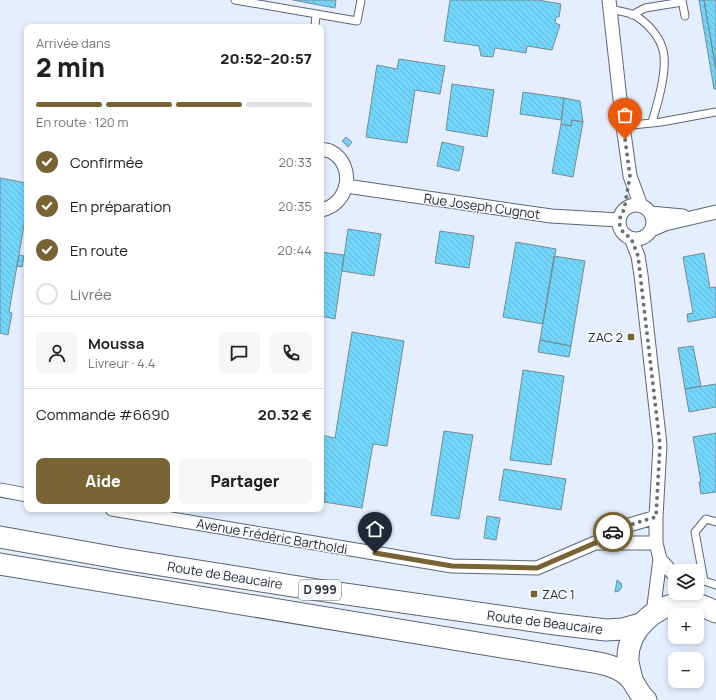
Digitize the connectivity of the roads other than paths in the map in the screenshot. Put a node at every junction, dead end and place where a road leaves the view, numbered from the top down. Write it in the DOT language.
graph roads {
  1 [pos="235,0"];
  2 [pos="361,0"];
  3 [pos="682,1"];
  4 [pos="609,4"];
  5 [pos="316,14"];
  6 [pos="632,15"];
  7 [pos="685,16"];
  8 [pos="315,24"];
  9 [pos="716,112"];
  10 [pos="652,122"];
  11 [pos="623,126"];
  12 [pos="324,150"];
  13 [pos="630,176"];
  14 [pos="346,186"];
  15 [pos="324,209"];
  16 [pos="645,210"];
  17 [pos="716,212"];
  18 [pos="622,215"];
  19 [pos="695,217"];
  20 [pos="649,232"];
  21 [pos="631,238"];
  22 [pos="641,275"];
  23 [pos="0,490"];
  24 [pos="24,494"];
  25 [pos="130,512"];
  26 [pos="656,517"];
  27 [pos="716,522"];
  28 [pos="0,537"];
  29 [pos="595,543"];
  30 [pos="656,543"];
  31 [pos="660,558"];
  32 [pos="0,564"];
  33 [pos="668,568"];
  34 [pos="716,585"];
  35 [pos="703,603"];
  36 [pos="647,619"];
  37 [pos="632,680"];
  38 [pos="646,700"];
  1 -- 5 [label="lane"];
  2 -- 5 [label="lane"];
  3 -- 6 [label="lane"];
  3 -- 7 [label="lane"];
  4 -- 6 [label="lane"];
  4 -- 11 [label="street"];
  5 -- 8 [label="lane"];
  6 -- 10 [label="lane"];
  9 -- 10 [label="lane"];
  10 -- 11 [label="lane"];
  11 -- 13 [label="street"];
  12 -- 14 [label="street"];
  13 -- 16 [label="street"];
  13 -- 18 [label="street"];
  14 -- 15 [label="street"];
  14 -- 18 [label="street, Rue Joseph Cugnot"];
  16 -- 18 [label="street"];
  16 -- 19 [label="street"];
  16 -- 20 [label="street"];
  17 -- 19 [label="street"];
  18 -- 21 [label="street"];
  19 -- 20 [label="street"];
  20 -- 21 [label="street"];
  20 -- 22 [label="street"];
  21 -- 22 [label="street"];
  22 -- 26 [label="street"];
  23 -- 24 [label="street"];
  25 -- 29 [label="street, Avenue Frédéric Bartholdi"];
  26 -- 29 [label="street, Avenue Frédéric Bartholdi"];
  26 -- 30 [label="street"];
  27 -- 34 [label="lane"];
  28 -- 36 [label="main road, Route de Beaucaire / D 999"];
  29 -- 30 [label="street, Avenue Frédéric Bartholdi"];
  30 -- 31 [label="street"];
  31 -- 33 [label="street"];
  31 -- 36 [label="street"];
  32 -- 37 [label="main road, Route de Beaucaire / D 999"];
  35 -- 36 [label="main road, Route de Beaucaire"];
  36 -- 37 [label="main road, Route de Beaucaire"];
  37 -- 38 [label="main road, Route de Beaucaire"];
}
